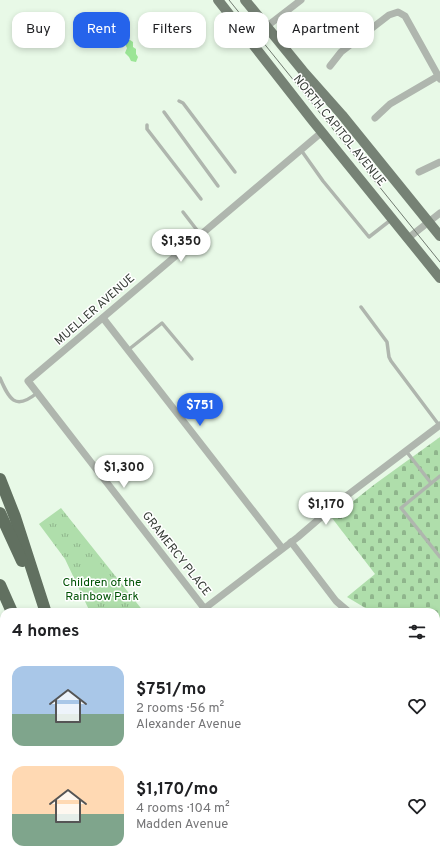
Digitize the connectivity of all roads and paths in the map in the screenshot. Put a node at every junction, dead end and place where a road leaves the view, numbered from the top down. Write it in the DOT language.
graph roads {
  1 [pos="218,0"];
  2 [pos="245,0"];
  3 [pos="301,0"];
  4 [pos="254,12"];
  5 [pos="269,25"];
  6 [pos="269,30"];
  7 [pos="330,66"];
  8 [pos="439,77"];
  9 [pos="179,101"];
  10 [pos="164,112"];
  11 [pos="375,118"];
  12 [pos="147,125"];
  13 [pos="322,132"];
  14 [pos="301,150"];
  15 [pos="440,162"];
  16 [pos="235,172"];
  17 [pos="420,172"];
  18 [pos="218,186"];
  19 [pos="201,199"];
  20 [pos="183,212"];
  21 [pos="440,213"];
  22 [pos="392,219"];
  23 [pos="429,221"];
  24 [pos="200,234"];
  25 [pos="440,236"];
  26 [pos="407,239"];
  27 [pos="440,278"];
  28 [pos="361,307"];
  29 [pos="103,318"];
  30 [pos="128,350"];
  31 [pos="192,359"];
  32 [pos="0,378"];
  33 [pos="28,381"];
  34 [pos="37,393"];
  35 [pos="440,425"];
  36 [pos="406,451"];
  37 [pos="440,476"];
  38 [pos="0,479"];
  39 [pos="431,483"];
  40 [pos="0,513"];
  41 [pos="291,542"];
  42 [pos="282,548"];
  43 [pos="440,557"];
  44 [pos="0,585"];
  45 [pos="0,592"];
  46 [pos="10,608"];
  47 [pos="10,608"];
  48 [pos="45,608"];
  49 [pos="45,608"];
  50 [pos="200,608"];
  51 [pos="205,608"];
  52 [pos="344,608"];
  1 -- 13 [label="main road, NORTH CAPITOL AVENUE"];
  2 -- 4 [label="main road, NORTH CAPITOL AVENUE"];
  3 -- 5 [label="street"];
  6 -- 23 [label="main road, NORTH CAPITOL AVENUE"];
  7 -- 8 [label="street"];
  8 -- 11 [label="street"];
  9 -- 16 [label="lane"];
  10 -- 18 [label="lane"];
  12 -- 19 [label="lane"];
  13 -- 14 [label="street, MUELLER AVENUE"];
  13 -- 22 [label="main road, NORTH CAPITOL AVENUE"];
  14 -- 22 [label="lane"];
  14 -- 24 [label="street, MUELLER AVENUE"];
  15 -- 17 [label="street"];
  20 -- 24 [label="lane"];
  21 -- 23 [label="street"];
  22 -- 26 [label="main road, NORTH CAPITOL AVENUE"];
  23 -- 25 [label="main road, NORTH CAPITOL AVENUE"];
  23 -- 26 [label="street"];
  24 -- 29 [label="street, MUELLER AVENUE"];
  26 -- 27 [label="main road, NORTH CAPITOL AVENUE"];
  28 -- 35 [label="lane"];
  29 -- 30 [label="street"];
  29 -- 33 [label="street, MUELLER AVENUE"];
  30 -- 31 [label="lane"];
  30 -- 42 [label="street"];
  32 -- 34 [label="lane"];
  33 -- 34 [label="street, GRAMERCY PLACE"];
  34 -- 50 [label="street, GRAMERCY PLACE"];
  35 -- 36 [label="street"];
  36 -- 39 [label="lane"];
  36 -- 41 [label="street"];
  37 -- 39 [label="lane"];
  38 -- 48 [label="highway"];
  39 -- 43 [label="lane"];
  40 -- 49 [label="highway"];
  41 -- 42 [label="street"];
  41 -- 52 [label="street"];
  42 -- 51 [label="street"];
  44 -- 46 [label="highway"];
  45 -- 47 [label="highway"];
}
